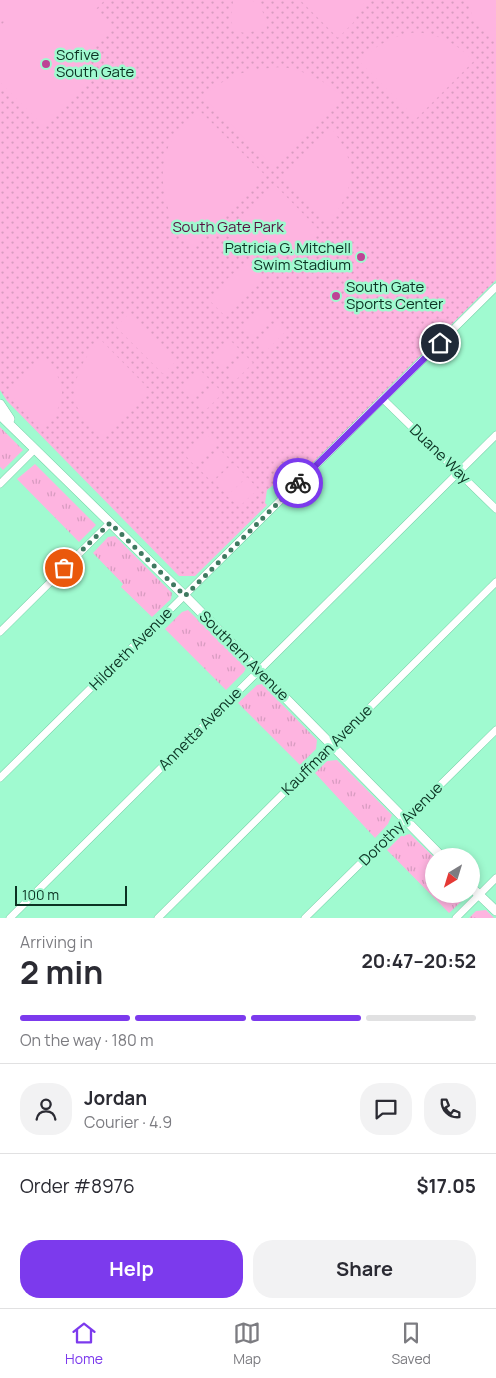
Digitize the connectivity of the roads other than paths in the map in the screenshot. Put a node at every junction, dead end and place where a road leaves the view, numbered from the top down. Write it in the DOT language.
graph roads {
  1 [pos="496,287"];
  2 [pos="384,398"];
  3 [pos="0,404"];
  4 [pos="0,415"];
  5 [pos="496,435"];
  6 [pos="23,437"];
  7 [pos="35,449"];
  8 [pos="459,472"];
  9 [pos="0,484"];
  10 [pos="496,509"];
  11 [pos="110,523"];
  12 [pos="496,582"];
  13 [pos="185,596"];
  14 [pos="0,632"];
  15 [pos="259,671"];
  16 [pos="496,730"];
  17 [pos="332,744"];
  18 [pos="0,778"];
  19 [pos="405,820"];
  20 [pos="433,848"];
  21 [pos="496,878"];
  22 [pos="480,893"];
  23 [pos="480,895"];
  24 [pos="470,903"];
  25 [pos="496,912"];
  26 [pos="10,918"];
  27 [pos="158,918"];
  28 [pos="306,918"];
  29 [pos="456,918"];
  1 -- 2 [label="street, Hildreth Avenue"];
  2 -- 8 [label="street, Duane Way"];
  2 -- 13 [label="street, Hildreth Avenue"];
  3 -- 6 [label="street, Southern Avenue"];
  4 -- 6 [label="street, Southern Avenue"];
  5 -- 8 [label="street, Annetta Avenue"];
  6 -- 7 [label="street, Southern Avenue"];
  7 -- 9 [label="street"];
  7 -- 11 [label="street, Southern Avenue"];
  8 -- 10 [label="street, Duane Way"];
  8 -- 15 [label="street, Annetta Avenue"];
  11 -- 13 [label="street, Southern Avenue"];
  11 -- 14 [label="street"];
  12 -- 17 [label="street, Kauffman Avenue"];
  13 -- 15 [label="street, Southern Avenue"];
  13 -- 18 [label="street, Hildreth Avenue"];
  15 -- 17 [label="street, Southern Avenue"];
  15 -- 26 [label="street, Annetta Avenue"];
  16 -- 19 [label="street, Dorothy Avenue"];
  17 -- 19 [label="street, Southern Avenue"];
  17 -- 27 [label="street, Kauffman Avenue"];
  19 -- 20 [label="street, Southern Avenue"];
  19 -- 28 [label="street, Dorothy Avenue"];
  21 -- 22 [label="street"];
  23 -- 25 [label="street"];
  24 -- 29 [label="street"];
}
